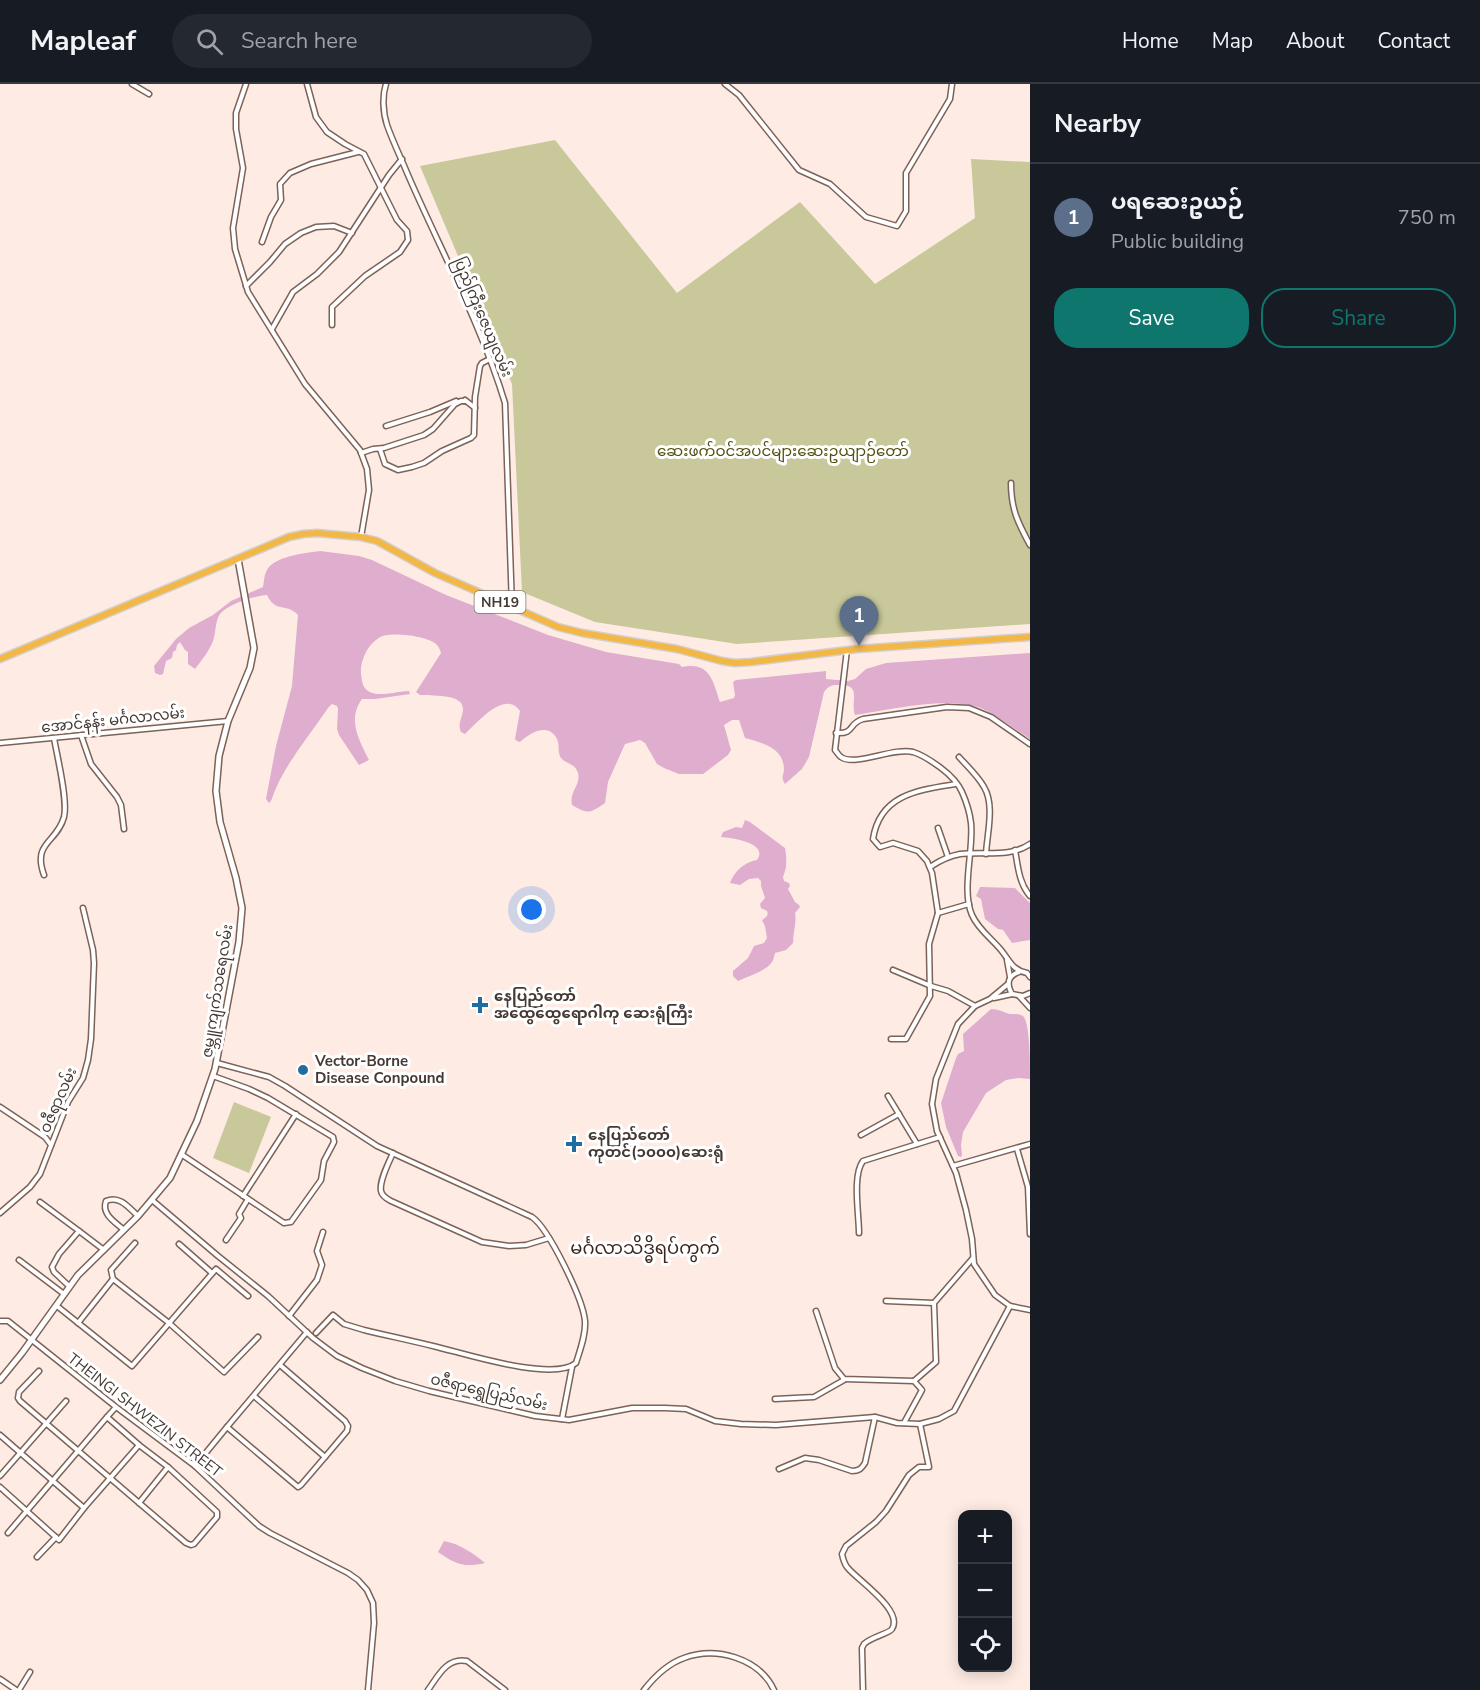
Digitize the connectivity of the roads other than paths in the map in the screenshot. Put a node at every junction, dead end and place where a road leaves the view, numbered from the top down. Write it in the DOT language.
graph roads {
  1 [pos="132,84"];
  2 [pos="246,84"];
  3 [pos="307,84"];
  4 [pos="386,84"];
  5 [pos="725,84"];
  6 [pos="952,84"];
  7 [pos="149,94"];
  8 [pos="358,152"];
  9 [pos="402,159"];
  10 [pos="381,188"];
  11 [pos="352,233"];
  12 [pos="262,242"];
  13 [pos="246,286"];
  14 [pos="333,326"];
  15 [pos="272,329"];
  16 [pos="490,359"];
  17 [pos="465,401"];
  18 [pos="475,408"];
  19 [pos="387,426"];
  20 [pos="380,448"];
  21 [pos="361,453"];
  22 [pos="1011,483"];
  23 [pos="361,537"];
  24 [pos="1030,545"];
  25 [pos="238,559"];
  26 [pos="512,607"];
  27 [pos="1030,637"];
  28 [pos="847,650"];
  29 [pos="0,659"];
  30 [pos="228,721"];
  31 [pos="836,733"];
  32 [pos="81,735"];
  33 [pos="54,738"];
  34 [pos="0,743"];
  35 [pos="1030,744"];
  36 [pos="959,757"];
  37 [pos="957,784"];
  38 [pos="938,828"];
  39 [pos="124,829"];
  40 [pos="1030,844"];
  41 [pos="1015,850"];
  42 [pos="970,854"];
  43 [pos="986,854"];
  44 [pos="948,857"];
  45 [pos="930,867"];
  46 [pos="44,875"];
  47 [pos="1030,896"];
  48 [pos="969,904"];
  49 [pos="83,908"];
  50 [pos="938,913"];
  51 [pos="1007,959"];
  52 [pos="893,970"];
  53 [pos="1019,972"];
  54 [pos="1029,974"];
  55 [pos="1010,977"];
  56 [pos="1008,984"];
  57 [pos="931,987"];
  58 [pos="1012,994"];
  59 [pos="1030,995"];
  60 [pos="1019,996"];
  61 [pos="990,999"];
  62 [pos="975,1006"];
  63 [pos="1030,1008"];
  64 [pos="891,1039"];
  65 [pos="217,1063"];
  66 [pos="213,1076"];
  67 [pos="888,1096"];
  68 [pos="0,1107"];
  69 [pos="296,1114"];
  70 [pos="899,1114"];
  71 [pos="861,1135"];
  72 [pos="940,1137"];
  73 [pos="917,1144"];
  74 [pos="1030,1144"];
  75 [pos="52,1146"];
  76 [pos="1017,1149"];
  77 [pos="181,1154"];
  78 [pos="393,1154"];
  79 [pos="953,1166"];
  80 [pos="246,1198"];
  81 [pos="152,1200"];
  82 [pos="40,1202"];
  83 [pos="0,1213"];
  84 [pos="138,1216"];
  85 [pos="79,1231"];
  86 [pos="124,1231"];
  87 [pos="322,1232"];
  88 [pos="859,1233"];
  89 [pos="1030,1234"];
  90 [pos="549,1238"];
  91 [pos="226,1240"];
  92 [pos="135,1243"];
  93 [pos="178,1244"];
  94 [pos="104,1250"];
  95 [pos="973,1258"];
  96 [pos="19,1260"];
  97 [pos="212,1273"];
  98 [pos="113,1279"];
  99 [pos="69,1286"];
  100 [pos="64,1294"];
  101 [pos="248,1296"];
  102 [pos="886,1301"];
  103 [pos="934,1303"];
  104 [pos="57,1306"];
  105 [pos="1010,1306"];
  106 [pos="1030,1310"];
  107 [pos="816,1311"];
  108 [pos="289,1316"];
  109 [pos="0,1321"];
  110 [pos="78,1323"];
  111 [pos="169,1323"];
  112 [pos="307,1332"];
  113 [pos="316,1333"];
  114 [pos="258,1337"];
  115 [pos="32,1340"];
  116 [pos="280,1365"];
  117 [pos="572,1367"];
  118 [pos="39,1371"];
  119 [pos="0,1380"];
  120 [pos="844,1380"];
  121 [pos="914,1381"];
  122 [pos="254,1396"];
  123 [pos="775,1399"];
  124 [pos="66,1401"];
  125 [pos="116,1407"];
  126 [pos="107,1417"];
  127 [pos="875,1417"];
  128 [pos="562,1419"];
  129 [pos="904,1423"];
  130 [pos="46,1424"];
  131 [pos="920,1424"];
  132 [pos="227,1427"];
  133 [pos="0,1435"];
  134 [pos="139,1445"];
  135 [pos="21,1452"];
  136 [pos="78,1452"];
  137 [pos="325,1457"];
  138 [pos="195,1466"];
  139 [pos="168,1467"];
  140 [pos="779,1470"];
  141 [pos="0,1476"];
  142 [pos="110,1479"];
  143 [pos="52,1480"];
  144 [pos="0,1487"];
  145 [pos="139,1503"];
  146 [pos="84,1508"];
  147 [pos="27,1510"];
  148 [pos="8,1533"];
  149 [pos="56,1537"];
  150 [pos="37,1557"];
  151 [pos="30,1672"];
  152 [pos="0,1679"];
  153 [pos="17,1690"];
  154 [pos="368,1690"];
  155 [pos="428,1690"];
  156 [pos="505,1690"];
  157 [pos="644,1690"];
  158 [pos="774,1690"];
  159 [pos="862,1690"];
  1 -- 7 [label="street"];
  2 -- 13 [label="street"];
  3 -- 8 [label="street"];
  4 -- 9 [label="street, ပြည်ကြီးဇေယျလမ်း"];
  5 -- 6 [label="street"];
  8 -- 10 [label="street"];
  8 -- 12 [label="street"];
  9 -- 10 [label="street"];
  9 -- 16 [label="street, ပြည်ကြီးဇေယျလမ်း"];
  10 -- 11 [label="street"];
  10 -- 14 [label="street"];
  11 -- 13 [label="street"];
  11 -- 15 [label="street"];
  13 -- 15 [label="street"];
  15 -- 21 [label="street"];
  16 -- 18 [label="street"];
  16 -- 26 [label="street, ပြည်ကြီးဇေယျလမ်း"];
  17 -- 18 [label="street"];
  17 -- 19 [label="street"];
  17 -- 20 [label="street"];
  18 -- 20 [label="street"];
  20 -- 21 [label="street"];
  21 -- 23 [label="street"];
  22 -- 24 [label="street"];
  23 -- 25 [label="highway, NH19"];
  23 -- 26 [label="highway, NH19"];
  25 -- 29 [label="highway, NH19"];
  25 -- 30 [label="main road, ဇမ္ဘူကျက်သရေလမ်း"];
  26 -- 28 [label="highway, NH19"];
  27 -- 28 [label="highway, NH19"];
  28 -- 31 [label="street"];
  30 -- 32 [label="street, အောင်နန်း မင်္ဂလာလမ်း"];
  30 -- 65 [label="main road, ဇမ္ဘူကျက်သရေလမ်း"];
  31 -- 35 [label="street"];
  31 -- 37 [label="street"];
  32 -- 33 [label="street, အောင်နန်း မင်္ဂလာလမ်း"];
  32 -- 39 [label="street"];
  33 -- 34 [label="street, အောင်နန်း မင်္ဂလာလမ်း"];
  33 -- 46 [label="street"];
  36 -- 43 [label="street"];
  37 -- 42 [label="street"];
  37 -- 45 [label="street"];
  38 -- 44 [label="street"];
  40 -- 41 [label="street"];
  41 -- 43 [label="street"];
  41 -- 47 [label="street"];
  42 -- 43 [label="street"];
  42 -- 44 [label="street"];
  42 -- 48 [label="street"];
  44 -- 45 [label="street"];
  45 -- 50 [label="street"];
  48 -- 50 [label="street"];
  48 -- 51 [label="street"];
  49 -- 75 [label="street, ဝဇီရာလမ်း"];
  50 -- 57 [label="street"];
  51 -- 53 [label="street"];
  51 -- 55 [label="street"];
  52 -- 57 [label="street"];
  53 -- 54 [label="street"];
  53 -- 55 [label="street"];
  55 -- 56 [label="street"];
  56 -- 58 [label="street"];
  56 -- 61 [label="street"];
  57 -- 62 [label="street"];
  57 -- 64 [label="street"];
  58 -- 60 [label="street"];
  58 -- 61 [label="street"];
  59 -- 60 [label="street"];
  60 -- 63 [label="street"];
  61 -- 62 [label="street"];
  62 -- 72 [label="street"];
  65 -- 66 [label="main road, ဇမ္ဘူကျက်သရေလမ်း"];
  65 -- 78 [label="street"];
  66 -- 69 [label="street"];
  66 -- 77 [label="main road, ဇမ္ဘူကျက်သရေလမ်း"];
  67 -- 70 [label="street"];
  68 -- 75 [label="street"];
  69 -- 80 [label="street"];
  69 -- 80 [label="street"];
  70 -- 71 [label="street"];
  70 -- 73 [label="street"];
  72 -- 73 [label="street"];
  72 -- 79 [label="street"];
  73 -- 88 [label="street"];
  74 -- 76 [label="street"];
  75 -- 83 [label="street, ဝဇီရာလမ်း"];
  76 -- 79 [label="street"];
  76 -- 89 [label="street"];
  77 -- 80 [label="street"];
  77 -- 81 [label="main road, ဇမ္ဘူကျက်သရေလမ်း"];
  78 -- 90 [label="street"];
  78 -- 90 [label="street"];
  79 -- 95 [label="street"];
  80 -- 91 [label="street"];
  81 -- 84 [label="main road, ဇမ္ဘူကျက်သရေလမ်း"];
  81 -- 108 [label="street, ဝဇီရာရွှေပြည်လမ်း"];
  82 -- 85 [label="street"];
  84 -- 86 [label="main road, ဇမ္ဘူကျက်သရေလမ်း"];
  84 -- 86 [label="street"];
  85 -- 94 [label="street"];
  85 -- 99 [label="street"];
  86 -- 94 [label="main road, ဇမ္ဘူကျက်သရေလမ်း"];
  87 -- 108 [label="street"];
  90 -- 117 [label="street"];
  92 -- 98 [label="street"];
  93 -- 97 [label="street"];
  94 -- 99 [label="main road, ဇမ္ဘူကျက်သရေလမ်း"];
  95 -- 103 [label="street"];
  95 -- 105 [label="street"];
  96 -- 100 [label="street"];
  97 -- 101 [label="street"];
  97 -- 111 [label="street"];
  98 -- 110 [label="street"];
  98 -- 111 [label="street"];
  99 -- 100 [label="main road, ဇမ္ဘူကျက်သရေလမ်း"];
  100 -- 104 [label="main road, ဇမ္ဘူကျက်သရေလမ်း"];
  102 -- 103 [label="street"];
  103 -- 121 [label="street"];
  104 -- 110 [label="street"];
  104 -- 115 [label="main road, ဇမ္ဘူကျက်သရေလမ်း"];
  105 -- 106 [label="street"];
  105 -- 131 [label="street, ဝဇီရာရွှေပြည်လမ်း"];
  107 -- 120 [label="street"];
  108 -- 112 [label="street, ဝဇီရာရွှေပြည်လမ်း"];
  109 -- 115 [label="street"];
  110 -- 111 [label="street"];
  111 -- 114 [label="street"];
  112 -- 116 [label="street"];
  112 -- 128 [label="street, ဝဇီရာရွှေပြည်လမ်း"];
  113 -- 117 [label="street"];
  115 -- 119 [label="main road, ဇမ္ဘူကျက်သရေလမ်း"];
  115 -- 125 [label="street, THEINGI SHWEZIN STREET"];
  116 -- 122 [label="street"];
  116 -- 137 [label="street"];
  117 -- 128 [label="street"];
  118 -- 130 [label="street"];
  120 -- 121 [label="street"];
  120 -- 123 [label="street"];
  121 -- 129 [label="street"];
  122 -- 132 [label="street"];
  122 -- 137 [label="street"];
  124 -- 130 [label="street"];
  125 -- 126 [label="street"];
  125 -- 138 [label="street, THEINGI SHWEZIN STREET"];
  126 -- 134 [label="street"];
  126 -- 136 [label="street"];
  127 -- 128 [label="street, ဝဇီရာရွှေပြည်လမ်း"];
  127 -- 129 [label="street, ဝဇီရာရွှေပြည်လမ်း"];
  127 -- 140 [label="street"];
  129 -- 131 [label="street, ဝဇီရာရွှေပြည်လမ်း"];
  130 -- 135 [label="street"];
  130 -- 136 [label="street"];
  131 -- 159 [label="street"];
  132 -- 137 [label="street"];
  132 -- 138 [label="street"];
  133 -- 135 [label="street"];
  134 -- 139 [label="street"];
  134 -- 142 [label="street"];
  135 -- 141 [label="street"];
  135 -- 143 [label="street"];
  136 -- 142 [label="street"];
  136 -- 143 [label="street"];
  138 -- 154 [label="street, THEINGI SHWEZIN STREET"];
  139 -- 145 [label="street"];
  139 -- 145 [label="street"];
  142 -- 145 [label="street"];
  142 -- 146 [label="street"];
  143 -- 146 [label="street"];
  143 -- 147 [label="street"];
  144 -- 147 [label="street"];
  146 -- 149 [label="street"];
  147 -- 148 [label="street"];
  147 -- 149 [label="street"];
  149 -- 150 [label="street"];
  151 -- 153 [label="street"];
  152 -- 153 [label="street"];
  155 -- 156 [label="street"];
  157 -- 158 [label="street"];
}
